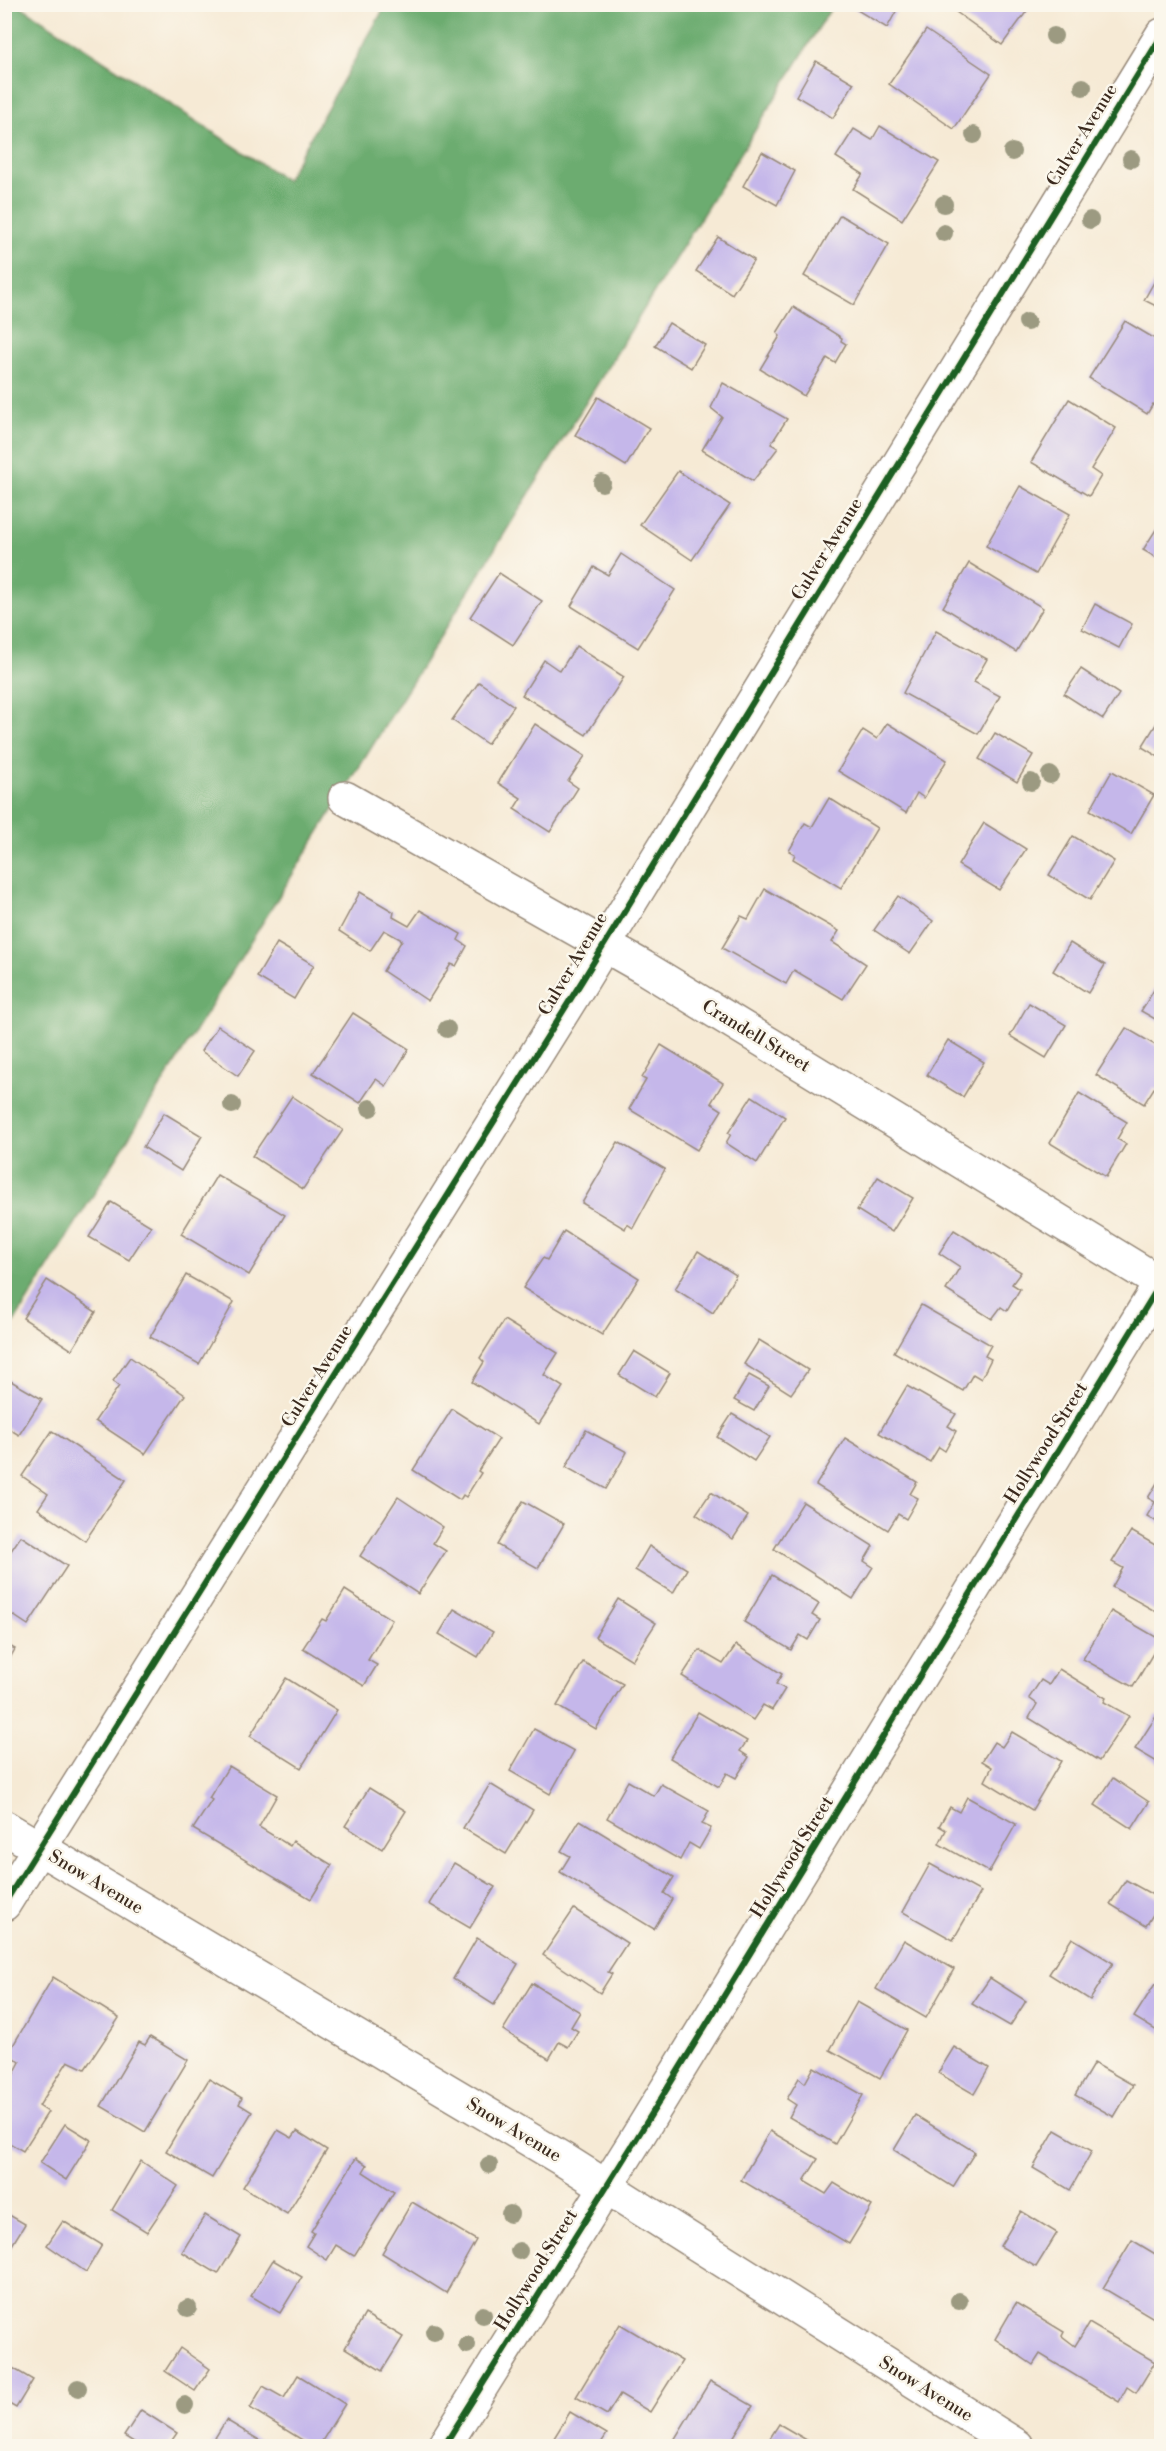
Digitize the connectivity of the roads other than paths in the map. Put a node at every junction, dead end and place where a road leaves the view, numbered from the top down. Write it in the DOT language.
graph roads {
  1 [pos="1161,35"];
  2 [pos="345,798"];
  3 [pos="603,944"];
  4 [pos="1161,1283"];
  5 [pos="4,1827"];
  6 [pos="39,1848"];
  7 [pos="4,1904"];
  8 [pos="606,2187"];
  9 [pos="444,2446"];
  10 [pos="1017,2446"];
  1 -- 3 [label="street, Culver Avenue"];
  2 -- 3 [label="street, Crandell Street"];
  3 -- 4 [label="street, Crandell Street"];
  3 -- 6 [label="street, Culver Avenue"];
  4 -- 8 [label="street, Hollywood Street"];
  5 -- 6 [label="street, Snow Avenue"];
  6 -- 7 [label="street, Culver Avenue"];
  6 -- 8 [label="street, Snow Avenue"];
  8 -- 9 [label="street, Hollywood Street"];
  8 -- 10 [label="street, Snow Avenue"];
}
